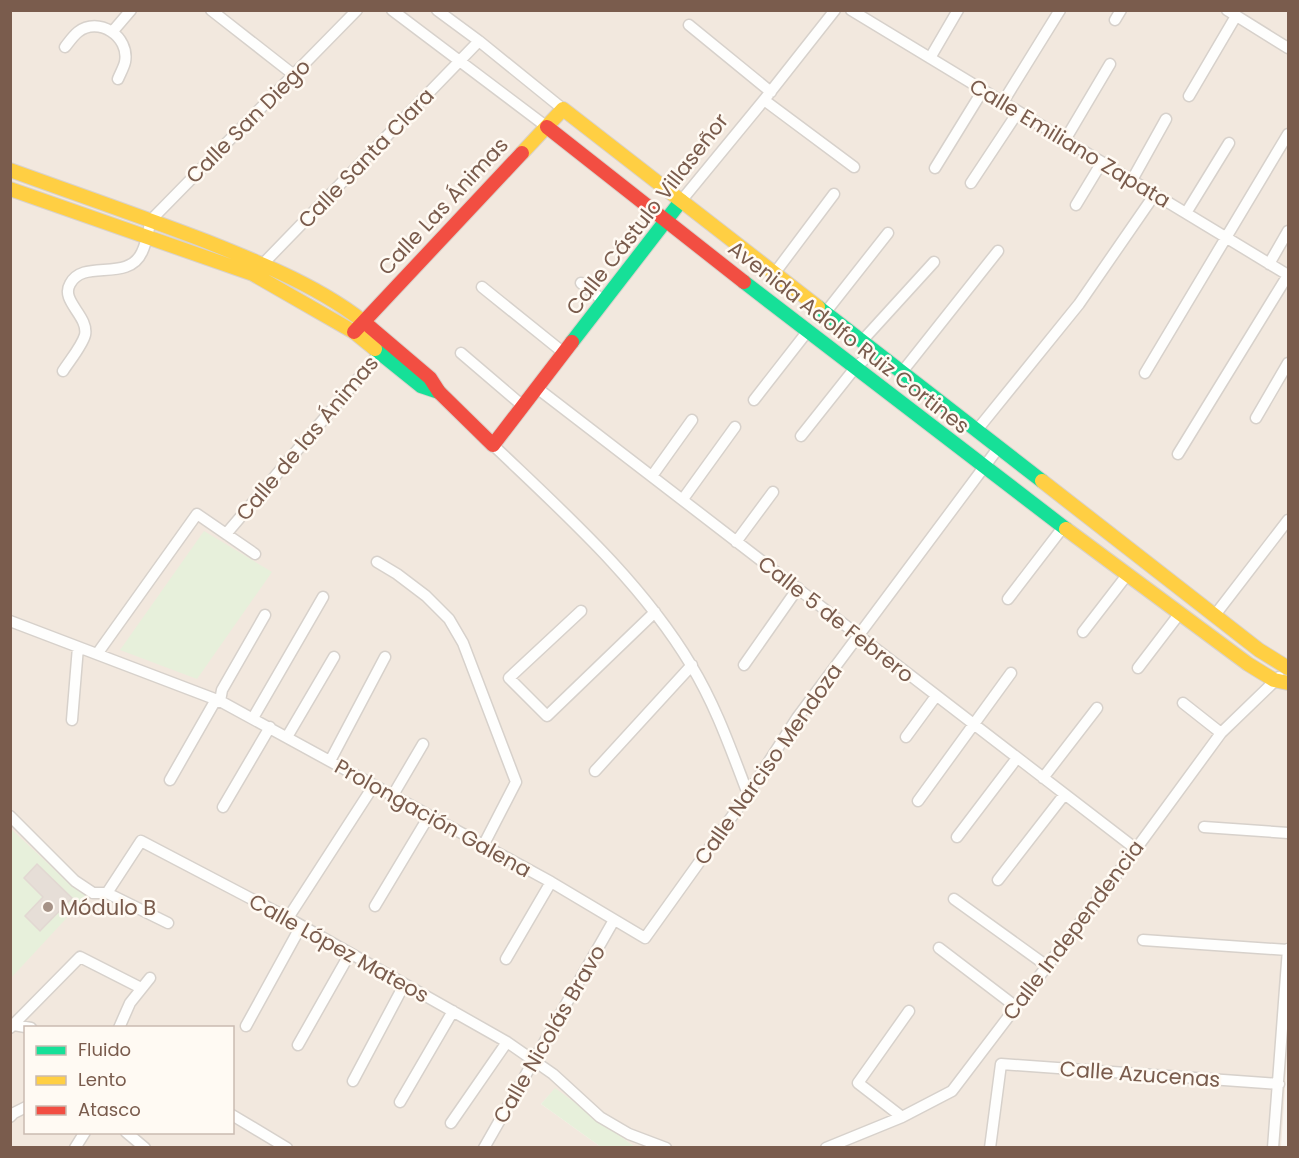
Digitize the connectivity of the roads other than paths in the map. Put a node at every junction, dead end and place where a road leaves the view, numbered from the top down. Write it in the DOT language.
graph roads {
  1 [pos="131,10"];
  2 [pos="211,10"];
  3 [pos="357,10"];
  4 [pos="392,10"];
  5 [pos="437,10"];
  6 [pos="835,10"];
  7 [pos="851,10"];
  8 [pos="958,10"];
  9 [pos="1060,10"];
  10 [pos="1231,13"];
  11 [pos="689,26"];
  12 [pos="113,31"];
  13 [pos="479,41"];
  14 [pos="66,47"];
  15 [pos="1288,48"];
  16 [pos="930,58"];
  17 [pos="460,62"];
  18 [pos="1110,64"];
  19 [pos="294,75"];
  20 [pos="118,79"];
  21 [pos="983,90"];
  22 [pos="768,96"];
  23 [pos="1189,96"];
  24 [pos="1003,102"];
  25 [pos="563,109"];
  26 [pos="1016,115"];
  27 [pos="1166,120"];
  28 [pos="547,127"];
  29 [pos="1288,134"];
  30 [pos="1065,140"];
  31 [pos="1228,143"];
  32 [pos="1102,162"];
  33 [pos="854,166"];
  34 [pos="935,168"];
  35 [pos="10,170"];
  36 [pos="1132,180"];
  37 [pos="970,183"];
  38 [pos="10,189"];
  39 [pos="834,194"];
  40 [pos="1155,194"];
  41 [pos="681,201"];
  42 [pos="1076,206"];
  43 [pos="1186,213"];
  44 [pos="151,220"];
  45 [pos="666,221"];
  46 [pos="1288,231"];
  47 [pos="888,233"];
  48 [pos="147,236"];
  49 [pos="1227,239"];
  50 [pos="998,251"];
  51 [pos="934,262"];
  52 [pos="1269,264"];
  53 [pos="258,269"];
  54 [pos="774,274"];
  55 [pos="1288,275"];
  56 [pos="581,283"];
  57 [pos="482,287"];
  58 [pos="604,301"];
  59 [pos="825,313"];
  60 [pos="359,327"];
  61 [pos="807,332"];
  62 [pos="861,341"];
  63 [pos="384,347"];
  64 [pos="874,351"];
  65 [pos="461,353"];
  66 [pos="564,353"];
  67 [pos="1288,363"];
  68 [pos="855,368"];
  69 [pos="63,370"];
  70 [pos="902,372"];
  71 [pos="1145,373"];
  72 [pos="537,388"];
  73 [pos="754,400"];
  74 [pos="524,406"];
  75 [pos="1256,418"];
  76 [pos="692,420"];
  77 [pos="735,427"];
  78 [pos="977,430"];
  79 [pos="801,436"];
  80 [pos="493,445"];
  81 [pos="999,447"];
  82 [pos="1178,454"];
  83 [pos="984,467"];
  84 [pos="652,476"];
  85 [pos="1049,486"];
  86 [pos="773,492"];
  87 [pos="683,499"];
  88 [pos="1034,504"];
  89 [pos="1288,520"];
  90 [pos="1064,526"];
  91 [pos="226,534"];
  92 [pos="736,542"];
  93 [pos="255,554"];
  94 [pos="377,562"];
  95 [pos="1128,575"];
  96 [pos="798,588"];
  97 [pos="323,597"];
  98 [pos="1008,599"];
  99 [pos="581,611"];
  100 [pos="655,612"];
  101 [pos="1180,613"];
  102 [pos="265,615"];
  103 [pos="1215,615"];
  104 [pos="10,621"];
  105 [pos="1083,632"];
  106 [pos="859,635"];
  107 [pos="78,647"];
  108 [pos="1259,651"];
  109 [pos="97,654"];
  110 [pos="334,657"];
  111 [pos="385,657"];
  112 [pos="1248,664"];
  113 [pos="692,665"];
  114 [pos="744,665"];
  115 [pos="1138,668"];
  116 [pos="1288,669"];
  117 [pos="1011,673"];
  118 [pos="1274,680"];
  119 [pos="1288,683"];
  120 [pos="936,696"];
  121 [pos="220,701"];
  122 [pos="1183,704"];
  123 [pos="1097,708"];
  124 [pos="253,718"];
  125 [pos="72,720"];
  126 [pos="975,725"];
  127 [pos="270,727"];
  128 [pos="1221,732"];
  129 [pos="287,737"];
  130 [pos="906,737"];
  131 [pos="423,744"];
  132 [pos="1017,758"];
  133 [pos="330,760"];
  134 [pos="596,771"];
  135 [pos="1043,778"];
  136 [pos="170,780"];
  137 [pos="374,785"];
  138 [pos="748,794"];
  139 [pos="393,795"];
  140 [pos="1064,795"];
  141 [pos="918,801"];
  142 [pos="223,807"];
  143 [pos="10,816"];
  144 [pos="429,816"];
  145 [pos="1204,827"];
  146 [pos="1288,833"];
  147 [pos="957,837"];
  148 [pos="483,846"];
  149 [pos="1136,849"];
  150 [pos="998,880"];
  151 [pos="551,882"];
  152 [pos="107,893"];
  153 [pos="954,899"];
  154 [pos="375,906"];
  155 [pos="288,918"];
  156 [pos="614,920"];
  157 [pos="168,923"];
  158 [pos="302,926"];
  159 [pos="645,938"];
  160 [pos="1143,940"];
  161 [pos="939,948"];
  162 [pos="1288,949"];
  163 [pos="349,955"];
  164 [pos="506,959"];
  165 [pos="1047,966"];
  166 [pos="150,978"];
  167 [pos="404,985"];
  168 [pos="141,988"];
  169 [pos="1015,1006"];
  170 [pos="453,1011"];
  171 [pos="909,1011"];
  172 [pos="12,1026"];
  173 [pos="120,1026"];
  174 [pos="246,1026"];
  175 [pos="507,1042"];
  176 [pos="298,1045"];
  177 [pos="534,1062"];
  178 [pos="353,1080"];
  179 [pos="1279,1084"];
  180 [pos="400,1102"];
  181 [pos="24,1108"];
  182 [pos="234,1117"];
  183 [pos="902,1117"];
  184 [pos="10,1118"];
  185 [pos="451,1123"];
  186 [pos="84,1134"];
  187 [pos="128,1134"];
  188 [pos="75,1148"];
  189 [pos="145,1148"];
  190 [pos="287,1148"];
  191 [pos="484,1148"];
  192 [pos="666,1148"];
  193 [pos="826,1148"];
  194 [pos="990,1148"];
  195 [pos="1273,1148"];
  1 -- 12 [label="street"];
  2 -- 19 [label="street"];
  3 -- 19 [label="street, Calle San Diego"];
  4 -- 17 [label="street, Avenida Adolfo Ruiz Cortines"];
  5 -- 13 [label="street, Avenida Adolfo Ruiz Cortines"];
  6 -- 22 [label="street, Calle Cástulo Villaseñor"];
  7 -- 16 [label="street, Calle Emiliano Zapata"];
  8 -- 16 [label="street"];
  9 -- 24 [label="street"];
  10 -- 15 [label="street"];
  10 -- 23 [label="street"];
  11 -- 22 [label="street"];
  12 -- 14 [label="street"];
  12 -- 20 [label="street"];
  13 -- 17 [label="street, Calle Santa Clara"];
  13 -- 25 [label="street, Avenida Adolfo Ruiz Cortines"];
  16 -- 21 [label="street, Calle Emiliano Zapata"];
  17 -- 28 [label="street, Avenida Adolfo Ruiz Cortines"];
  17 -- 53 [label="street, Calle Santa Clara"];
  18 -- 30 [label="street"];
  19 -- 44 [label="street, Calle San Diego"];
  21 -- 24 [label="street, Calle Emiliano Zapata"];
  21 -- 34 [label="street"];
  22 -- 33 [label="street"];
  22 -- 41 [label="street, Calle Cástulo Villaseñor"];
  24 -- 26 [label="street, Calle Emiliano Zapata"];
  25 -- 28 [label="street, Calle Las Ánimas"];
  25 -- 41 [label="street, Avenida Adolfo Ruiz Cortines"];
  26 -- 30 [label="street, Calle Emiliano Zapata"];
  26 -- 37 [label="street"];
  27 -- 36 [label="street"];
  28 -- 45 [label="street, Avenida Adolfo Ruiz Cortines"];
  28 -- 60 [label="street, Calle Las Ánimas"];
  29 -- 49 [label="street"];
  30 -- 32 [label="street, Calle Emiliano Zapata"];
  31 -- 43 [label="street"];
  32 -- 36 [label="street, Calle Emiliano Zapata"];
  32 -- 42 [label="street"];
  35 -- 44 [label="street"];
  36 -- 40 [label="street, Calle Emiliano Zapata"];
  38 -- 48 [label="street"];
  39 -- 54 [label="street"];
  40 -- 43 [label="street, Calle Emiliano Zapata"];
  40 -- 78 [label="street"];
  41 -- 45 [label="street, Calle Cástulo Villaseñor"];
  41 -- 54 [label="street, Avenida Adolfo Ruiz Cortines"];
  43 -- 49 [label="street, Calle Emiliano Zapata"];
  44 -- 48 [label="street"];
  44 -- 53 [label="street"];
  45 -- 58 [label="street, Calle Cástulo Villaseñor"];
  45 -- 61 [label="street, Avenida Adolfo Ruiz Cortines"];
  46 -- 52 [label="street"];
  47 -- 59 [label="street"];
  48 -- 53 [label="street"];
  48 -- 69 [label="street"];
  49 -- 52 [label="street, Calle Emiliano Zapata"];
  49 -- 71 [label="street"];
  50 -- 70 [label="street"];
  51 -- 62 [label="street"];
  52 -- 55 [label="street, Calle Emiliano Zapata"];
  53 -- 60 [label="street"];
  54 -- 59 [label="street, Avenida Adolfo Ruiz Cortines"];
  55 -- 82 [label="street"];
  56 -- 58 [label="street"];
  57 -- 66 [label="street"];
  58 -- 66 [label="street, Calle Cástulo Villaseñor"];
  59 -- 62 [label="street, Avenida Adolfo Ruiz Cortines"];
  60 -- 63 [label="street"];
  61 -- 68 [label="street, Avenida Adolfo Ruiz Cortines"];
  61 -- 73 [label="street"];
  62 -- 64 [label="street, Avenida Adolfo Ruiz Cortines"];
  63 -- 80 [label="street"];
  63 -- 91 [label="street, Calle de las Ánimas"];
  64 -- 68 [label="street"];
  64 -- 70 [label="street, Avenida Adolfo Ruiz Cortines"];
  65 -- 74 [label="street"];
  66 -- 72 [label="street, Calle Cástulo Villaseñor"];
  67 -- 75 [label="street"];
  68 -- 79 [label="street"];
  68 -- 83 [label="street, Avenida Adolfo Ruiz Cortines"];
  70 -- 78 [label="street, Avenida Adolfo Ruiz Cortines"];
  72 -- 74 [label="street, Calle Cástulo Villaseñor"];
  72 -- 84 [label="street, Calle 5 de Febrero"];
  74 -- 80 [label="street, Calle Cástulo Villaseñor"];
  76 -- 84 [label="street"];
  77 -- 87 [label="street"];
  78 -- 81 [label="street, Avenida Adolfo Ruiz Cortines"];
  80 -- 100 [label="street"];
  81 -- 83 [label="street, Calle Narciso Mendoza"];
  81 -- 85 [label="street, Avenida Adolfo Ruiz Cortines"];
  83 -- 88 [label="street, Avenida Adolfo Ruiz Cortines"];
  83 -- 106 [label="street, Calle Narciso Mendoza"];
  84 -- 87 [label="street, Calle 5 de Febrero"];
  85 -- 88 [label="street"];
  85 -- 103 [label="street, Avenida Adolfo Ruiz Cortines"];
  86 -- 92 [label="street"];
  87 -- 92 [label="street, Calle 5 de Febrero"];
  88 -- 90 [label="street, Avenida Adolfo Ruiz Cortines"];
  89 -- 103 [label="street"];
  90 -- 95 [label="street, Avenida Adolfo Ruiz Cortines"];
  90 -- 98 [label="street"];
  91 -- 93 [label="street, Calle de las Ánimas"];
  91 -- 109 [label="street, Calle de las Ánimas"];
  92 -- 96 [label="street, Calle 5 de Febrero"];
  94 -- 148 [label="street"];
  95 -- 101 [label="street, Avenida Adolfo Ruiz Cortines"];
  95 -- 105 [label="street"];
  96 -- 106 [label="street, Calle 5 de Febrero"];
  96 -- 114 [label="street"];
  97 -- 124 [label="street"];
  99 -- 100 [label="street"];
  100 -- 113 [label="street"];
  101 -- 112 [label="street, Avenida Adolfo Ruiz Cortines"];
  101 -- 115 [label="street"];
  102 -- 121 [label="street"];
  103 -- 108 [label="street, Avenida Adolfo Ruiz Cortines"];
  104 -- 107 [label="street, Prolongación Galena"];
  106 -- 120 [label="street, Calle 5 de Febrero"];
  106 -- 138 [label="street, Calle Narciso Mendoza"];
  107 -- 109 [label="street, Prolongación Galena"];
  107 -- 125 [label="street"];
  108 -- 112 [label="street"];
  108 -- 116 [label="street, Avenida Adolfo Ruiz Cortines"];
  109 -- 121 [label="street, Prolongación Galena"];
  110 -- 129 [label="street"];
  111 -- 133 [label="street"];
  112 -- 118 [label="street, Avenida Adolfo Ruiz Cortines"];
  113 -- 134 [label="street"];
  113 -- 138 [label="street"];
  116 -- 118 [label="street, Calle Independencia"];
  117 -- 126 [label="street"];
  118 -- 119 [label="street, Avenida Adolfo Ruiz Cortines"];
  118 -- 128 [label="street, Calle Independencia"];
  120 -- 126 [label="street, Calle 5 de Febrero"];
  120 -- 130 [label="street"];
  121 -- 124 [label="street, Prolongación Galena"];
  121 -- 136 [label="street"];
  122 -- 128 [label="street"];
  123 -- 135 [label="street"];
  124 -- 127 [label="street, Prolongación Galena"];
  126 -- 132 [label="street, Calle 5 de Febrero"];
  126 -- 141 [label="street"];
  127 -- 129 [label="street, Prolongación Galena"];
  127 -- 142 [label="street"];
  128 -- 149 [label="street, Calle Independencia"];
  129 -- 133 [label="street, Prolongación Galena"];
  131 -- 139 [label="street"];
  132 -- 135 [label="street, Calle 5 de Febrero"];
  132 -- 147 [label="street"];
  133 -- 137 [label="street, Prolongación Galena"];
  135 -- 140 [label="street, Calle 5 de Febrero"];
  137 -- 139 [label="street, Prolongación Galena"];
  137 -- 155 [label="street"];
  138 -- 159 [label="street, Calle Narciso Mendoza"];
  139 -- 144 [label="street, Prolongación Galena"];
  140 -- 149 [label="street, Calle 5 de Febrero"];
  140 -- 150 [label="street"];
  143 -- 152 [label="street"];
  144 -- 148 [label="street, Prolongación Galena"];
  144 -- 154 [label="street"];
  145 -- 146 [label="street"];
  148 -- 151 [label="street, Prolongación Galena"];
  149 -- 165 [label="street, Calle Independencia"];
  151 -- 156 [label="street, Prolongación Galena"];
  151 -- 164 [label="street"];
  152 -- 155 [label="street, Calle López Mateos"];
  152 -- 157 [label="street"];
  153 -- 165 [label="street"];
  155 -- 158 [label="street, Calle López Mateos"];
  156 -- 159 [label="street, Prolongación Galena"];
  156 -- 177 [label="street, Calle Nicolás Bravo"];
  158 -- 163 [label="street, Calle López Mateos"];
  158 -- 174 [label="street"];
  160 -- 162 [label="street"];
  161 -- 169 [label="street"];
  162 -- 179 [label="street"];
  163 -- 167 [label="street, Calle López Mateos"];
  163 -- 176 [label="street"];
  165 -- 169 [label="street, Calle Independencia"];
  166 -- 168 [label="street"];
  167 -- 170 [label="street, Calle López Mateos"];
  167 -- 178 [label="street"];
  168 -- 172 [label="street"];
  168 -- 173 [label="street"];
  169 -- 183 [label="street, Calle Independencia"];
  170 -- 175 [label="street, Calle López Mateos"];
  170 -- 180 [label="street"];
  171 -- 183 [label="street"];
  175 -- 177 [label="street, Calle López Mateos"];
  175 -- 185 [label="street"];
  177 -- 191 [label="street, Calle Nicolás Bravo"];
  177 -- 192 [label="street"];
  179 -- 194 [label="street, Calle Azucenas"];
  179 -- 195 [label="street"];
  181 -- 184 [label="street"];
  182 -- 190 [label="street"];
  183 -- 193 [label="street, Calle Independencia"];
  186 -- 188 [label="street"];
  187 -- 189 [label="street"];
}
